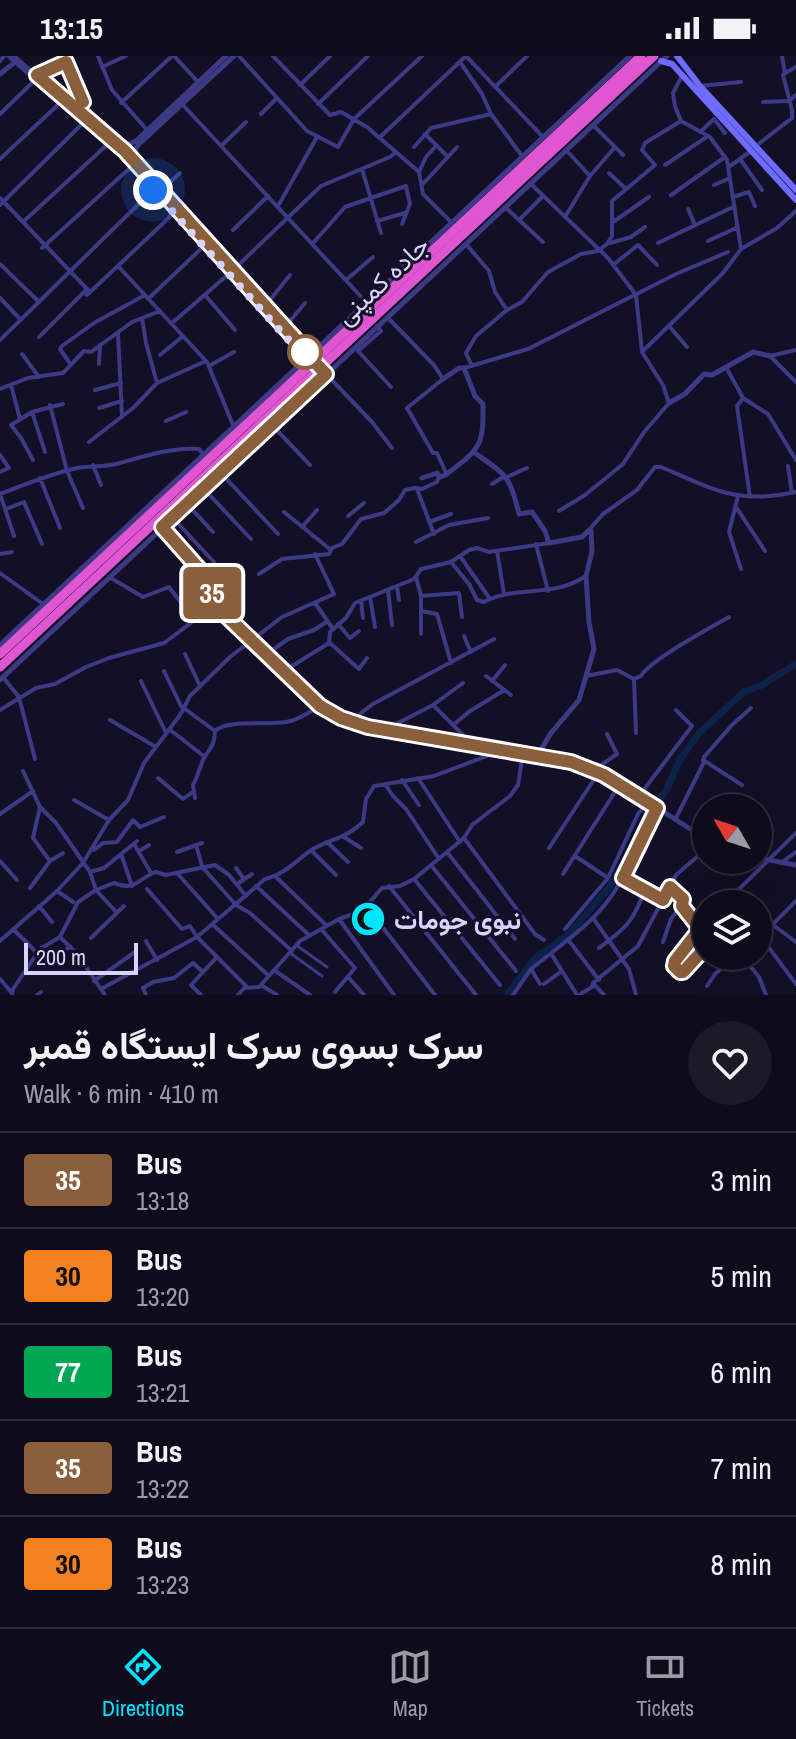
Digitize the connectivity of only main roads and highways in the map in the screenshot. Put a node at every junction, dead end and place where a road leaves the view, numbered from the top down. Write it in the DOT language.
graph roads {
  1 [pos="641,56"];
  2 [pos="677,56"];
  3 [pos="661,58"];
  4 [pos="753,148"];
  5 [pos="796,190"];
  6 [pos="796,200"];
  7 [pos="317,364"];
  8 [pos="9,659"];
  9 [pos="1,674"];
  1 -- 7 [label="highway, جاده کمپنی"];
  2 -- 4 [label="main road"];
  3 -- 4 [label="main road"];
  3 -- 7 [label="highway, جاده کمپنی"];
  4 -- 5 [label="main road"];
  4 -- 6 [label="main road"];
  7 -- 8 [label="highway, جاده کمپنی"];
  8 -- 9 [label="highway, جاده کمپنی"];
}
